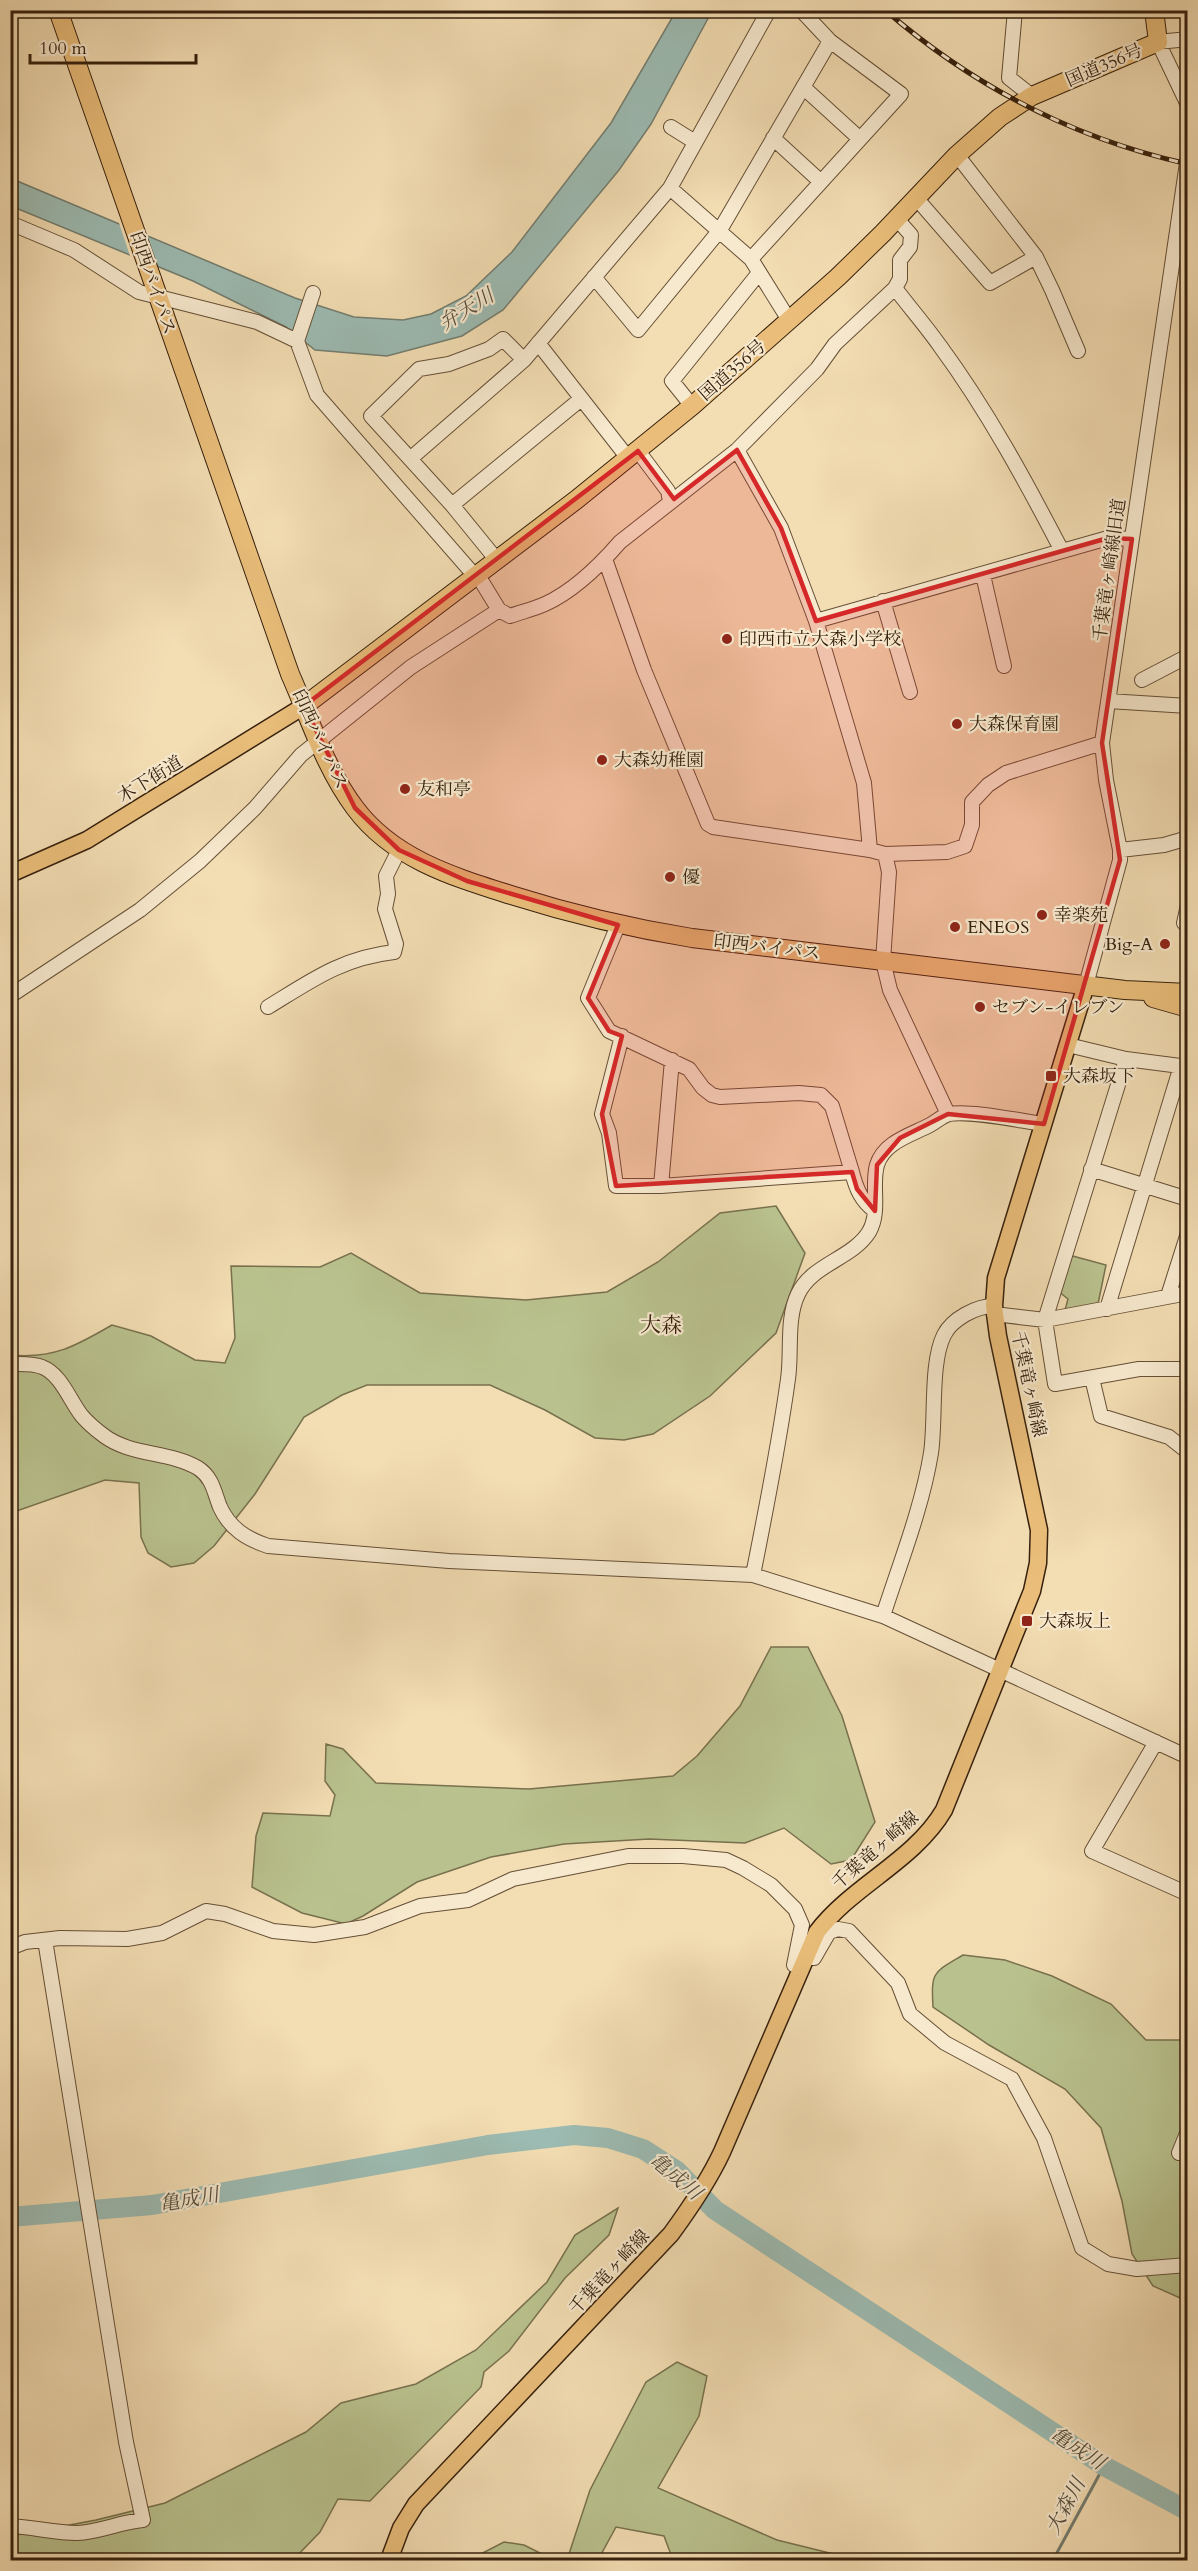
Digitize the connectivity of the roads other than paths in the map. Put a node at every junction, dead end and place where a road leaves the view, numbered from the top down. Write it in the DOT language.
graph roads {
  1 [pos="58,10"];
  2 [pos="769,10"];
  3 [pos="801,10"];
  4 [pos="1015,10"];
  5 [pos="1154,10"];
  6 [pos="1188,39"];
  7 [pos="830,40"];
  8 [pos="1158,42"];
  9 [pos="803,87"];
  10 [pos="1032,96"];
  11 [pos="1188,105"];
  12 [pos="671,127"];
  13 [pos="773,138"];
  14 [pos="860,139"];
  15 [pos="695,142"];
  16 [pos="957,155"];
  17 [pos="1188,156"];
  18 [pos="821,182"];
  19 [pos="670,188"];
  20 [pos="917,199"];
  21 [pos="897,219"];
  22 [pos="10,223"];
  23 [pos="720,230"];
  24 [pos="1036,257"];
  25 [pos="751,259"];
  26 [pos="759,273"];
  27 [pos="594,277"];
  28 [pos="154,288"];
  29 [pos="895,288"];
  30 [pos="313,293"];
  31 [pos="789,320"];
  32 [pos="297,341"];
  33 [pos="538,343"];
  34 [pos="1078,351"];
  35 [pos="524,360"];
  36 [pos="581,399"];
  37 [pos="692,406"];
  38 [pos="737,450"];
  39 [pos="633,455"];
  40 [pos="410,459"];
  41 [pos="670,501"];
  42 [pos="452,505"];
  43 [pos="1132,539"];
  44 [pos="1062,551"];
  45 [pos="496,559"];
  46 [pos="605,559"];
  47 [pos="476,575"];
  48 [pos="983,575"];
  49 [pos="884,601"];
  50 [pos="500,610"];
  51 [pos="816,621"];
  52 [pos="1188,656"];
  53 [pos="1004,666"];
  54 [pos="1142,680"];
  55 [pos="910,692"];
  56 [pos="1108,701"];
  57 [pos="304,706"];
  58 [pos="1188,706"];
  59 [pos="318,741"];
  60 [pos="1102,743"];
  61 [pos="1188,838"];
  62 [pos="399,850"];
  63 [pos="870,850"];
  64 [pos="1120,850"];
  65 [pos="885,854"];
  66 [pos="10,874"];
  67 [pos="1188,905"];
  68 [pos="1188,923"];
  69 [pos="618,925"];
  70 [pos="883,961"];
  71 [pos="1086,985"];
  72 [pos="1125,990"];
  73 [pos="1188,993"];
  74 [pos="10,996"];
  75 [pos="268,1007"];
  76 [pos="1188,1008"];
  77 [pos="622,1036"];
  78 [pos="1068,1045"];
  79 [pos="1126,1059"];
  80 [pos="672,1060"];
  81 [pos="1184,1067"];
  82 [pos="948,1114"];
  83 [pos="1044,1124"];
  84 [pos="1091,1169"];
  85 [pos="852,1172"];
  86 [pos="661,1186"];
  87 [pos="1144,1186"];
  88 [pos="1188,1199"];
  89 [pos="875,1211"];
  90 [pos="1188,1233"];
  91 [pos="1188,1293"];
  92 [pos="1168,1296"];
  93 [pos="1107,1309"];
  94 [pos="994,1310"];
  95 [pos="1045,1320"];
  96 [pos="10,1364"];
  97 [pos="1188,1369"];
  98 [pos="1092,1378"];
  99 [pos="1188,1452"];
  100 [pos="753,1575"];
  101 [pos="883,1616"];
  102 [pos="1001,1670"];
  103 [pos="1156,1742"];
  104 [pos="1188,1757"];
  105 [pos="1188,1894"];
  106 [pos="45,1940"];
  107 [pos="10,1948"];
  108 [pos="805,1958"];
  109 [pos="1188,2131"];
  110 [pos="1179,2153"];
  111 [pos="1188,2265"];
  112 [pos="10,2526"];
  113 [pos="389,2560"];
  1 -- 28 [label="highway, 印西バイパス"];
  2 -- 15 [label="street"];
  3 -- 7 [label="street"];
  4 -- 10 [label="street"];
  5 -- 8 [label="highway"];
  6 -- 8 [label="street"];
  7 -- 9 [label="street"];
  7 -- 14 [label="street"];
  8 -- 10 [label="highway, 国道356号"];
  8 -- 11 [label="street"];
  9 -- 13 [label="street"];
  9 -- 14 [label="street"];
  10 -- 16 [label="highway, 国道356号"];
  12 -- 15 [label="street"];
  13 -- 18 [label="street"];
  13 -- 23 [label="street"];
  14 -- 18 [label="street"];
  15 -- 19 [label="street"];
  16 -- 20 [label="highway, 国道356号"];
  16 -- 24 [label="street"];
  17 -- 43 [label="street, 千葉竜ヶ崎線旧道"];
  18 -- 25 [label="street"];
  19 -- 23 [label="street"];
  19 -- 27 [label="street"];
  20 -- 21 [label="highway, 国道356号"];
  20 -- 24 [label="street"];
  21 -- 29 [label="street"];
  21 -- 31 [label="highway, 国道356号"];
  22 -- 28 [label="street"];
  23 -- 25 [label="street"];
  23 -- 27 [label="street"];
  24 -- 34 [label="street"];
  25 -- 26 [label="street"];
  26 -- 31 [label="street"];
  26 -- 37 [label="street"];
  27 -- 33 [label="street"];
  28 -- 32 [label="street"];
  28 -- 57 [label="highway, 印西バイパス"];
  29 -- 38 [label="street"];
  29 -- 44 [label="street"];
  30 -- 32 [label="street"];
  31 -- 37 [label="highway, 国道356号"];
  32 -- 47 [label="street"];
  33 -- 35 [label="street"];
  33 -- 36 [label="street"];
  35 -- 40 [label="street"];
  35 -- 40 [label="street"];
  36 -- 39 [label="street"];
  36 -- 42 [label="street"];
  37 -- 39 [label="highway, 国道356号"];
  38 -- 41 [label="street"];
  38 -- 51 [label="street"];
  39 -- 41 [label="street"];
  39 -- 45 [label="highway, 国道356号"];
  40 -- 42 [label="street"];
  41 -- 46 [label="street"];
  42 -- 45 [label="street"];
  43 -- 44 [label="street"];
  43 -- 56 [label="street, 千葉竜ヶ崎線旧道"];
  44 -- 48 [label="street"];
  45 -- 47 [label="highway, 国道356号"];
  46 -- 50 [label="street"];
  46 -- 63 [label="street"];
  47 -- 50 [label="street"];
  47 -- 57 [label="highway, 国道356号"];
  48 -- 49 [label="street"];
  48 -- 53 [label="street"];
  49 -- 51 [label="street"];
  49 -- 55 [label="street"];
  50 -- 59 [label="street"];
  51 -- 63 [label="street"];
  52 -- 54 [label="street"];
  56 -- 58 [label="street"];
  56 -- 60 [label="street, 千葉竜ヶ崎線旧道"];
  57 -- 59 [label="highway, 印西バイパス"];
  57 -- 66 [label="main road, 木下街道"];
  59 -- 62 [label="highway, 印西バイパス"];
  59 -- 74 [label="street"];
  60 -- 64 [label="street, 千葉竜ヶ崎線旧道"];
  60 -- 65 [label="street"];
  61 -- 64 [label="street"];
  62 -- 69 [label="highway, 印西バイパス"];
  62 -- 75 [label="street"];
  63 -- 65 [label="street"];
  64 -- 71 [label="street, 千葉竜ヶ崎線旧道"];
  65 -- 70 [label="street"];
  67 -- 68 [label="street"];
  69 -- 70 [label="highway, 印西バイパス"];
  69 -- 77 [label="street"];
  70 -- 71 [label="highway, 印西バイパス"];
  70 -- 82 [label="street"];
  71 -- 72 [label="highway, 印西バイパス"];
  71 -- 78 [label="main road, 千葉竜ヶ崎線"];
  72 -- 73 [label="highway, 印西バイパス"];
  72 -- 76 [label="highway, 印西バイパス"];
  77 -- 80 [label="street"];
  77 -- 86 [label="street"];
  78 -- 79 [label="street"];
  78 -- 83 [label="main road, 千葉竜ヶ崎線"];
  79 -- 81 [label="street"];
  79 -- 84 [label="street"];
  80 -- 85 [label="street"];
  80 -- 86 [label="street"];
  81 -- 87 [label="street"];
  82 -- 83 [label="street"];
  82 -- 89 [label="street"];
  83 -- 94 [label="main road, 千葉竜ヶ崎線"];
  84 -- 87 [label="street"];
  84 -- 95 [label="street"];
  85 -- 86 [label="street"];
  85 -- 89 [label="street"];
  87 -- 88 [label="street"];
  87 -- 93 [label="street"];
  89 -- 100 [label="street"];
  90 -- 92 [label="street"];
  91 -- 92 [label="street"];
  92 -- 93 [label="street"];
  93 -- 95 [label="street"];
  94 -- 95 [label="street"];
  94 -- 101 [label="street"];
  94 -- 102 [label="main road, 千葉竜ヶ崎線"];
  95 -- 98 [label="street"];
  96 -- 100 [label="street"];
  97 -- 98 [label="street"];
  98 -- 99 [label="street"];
  100 -- 101 [label="street"];
  101 -- 102 [label="street"];
  102 -- 103 [label="street"];
  102 -- 108 [label="main road, 千葉竜ヶ崎線"];
  103 -- 104 [label="street"];
  103 -- 105 [label="street"];
  106 -- 107 [label="street"];
  106 -- 108 [label="street"];
  106 -- 112 [label="street"];
  108 -- 111 [label="street"];
  108 -- 113 [label="main road, 千葉竜ヶ崎線"];
  109 -- 110 [label="street"];
}
